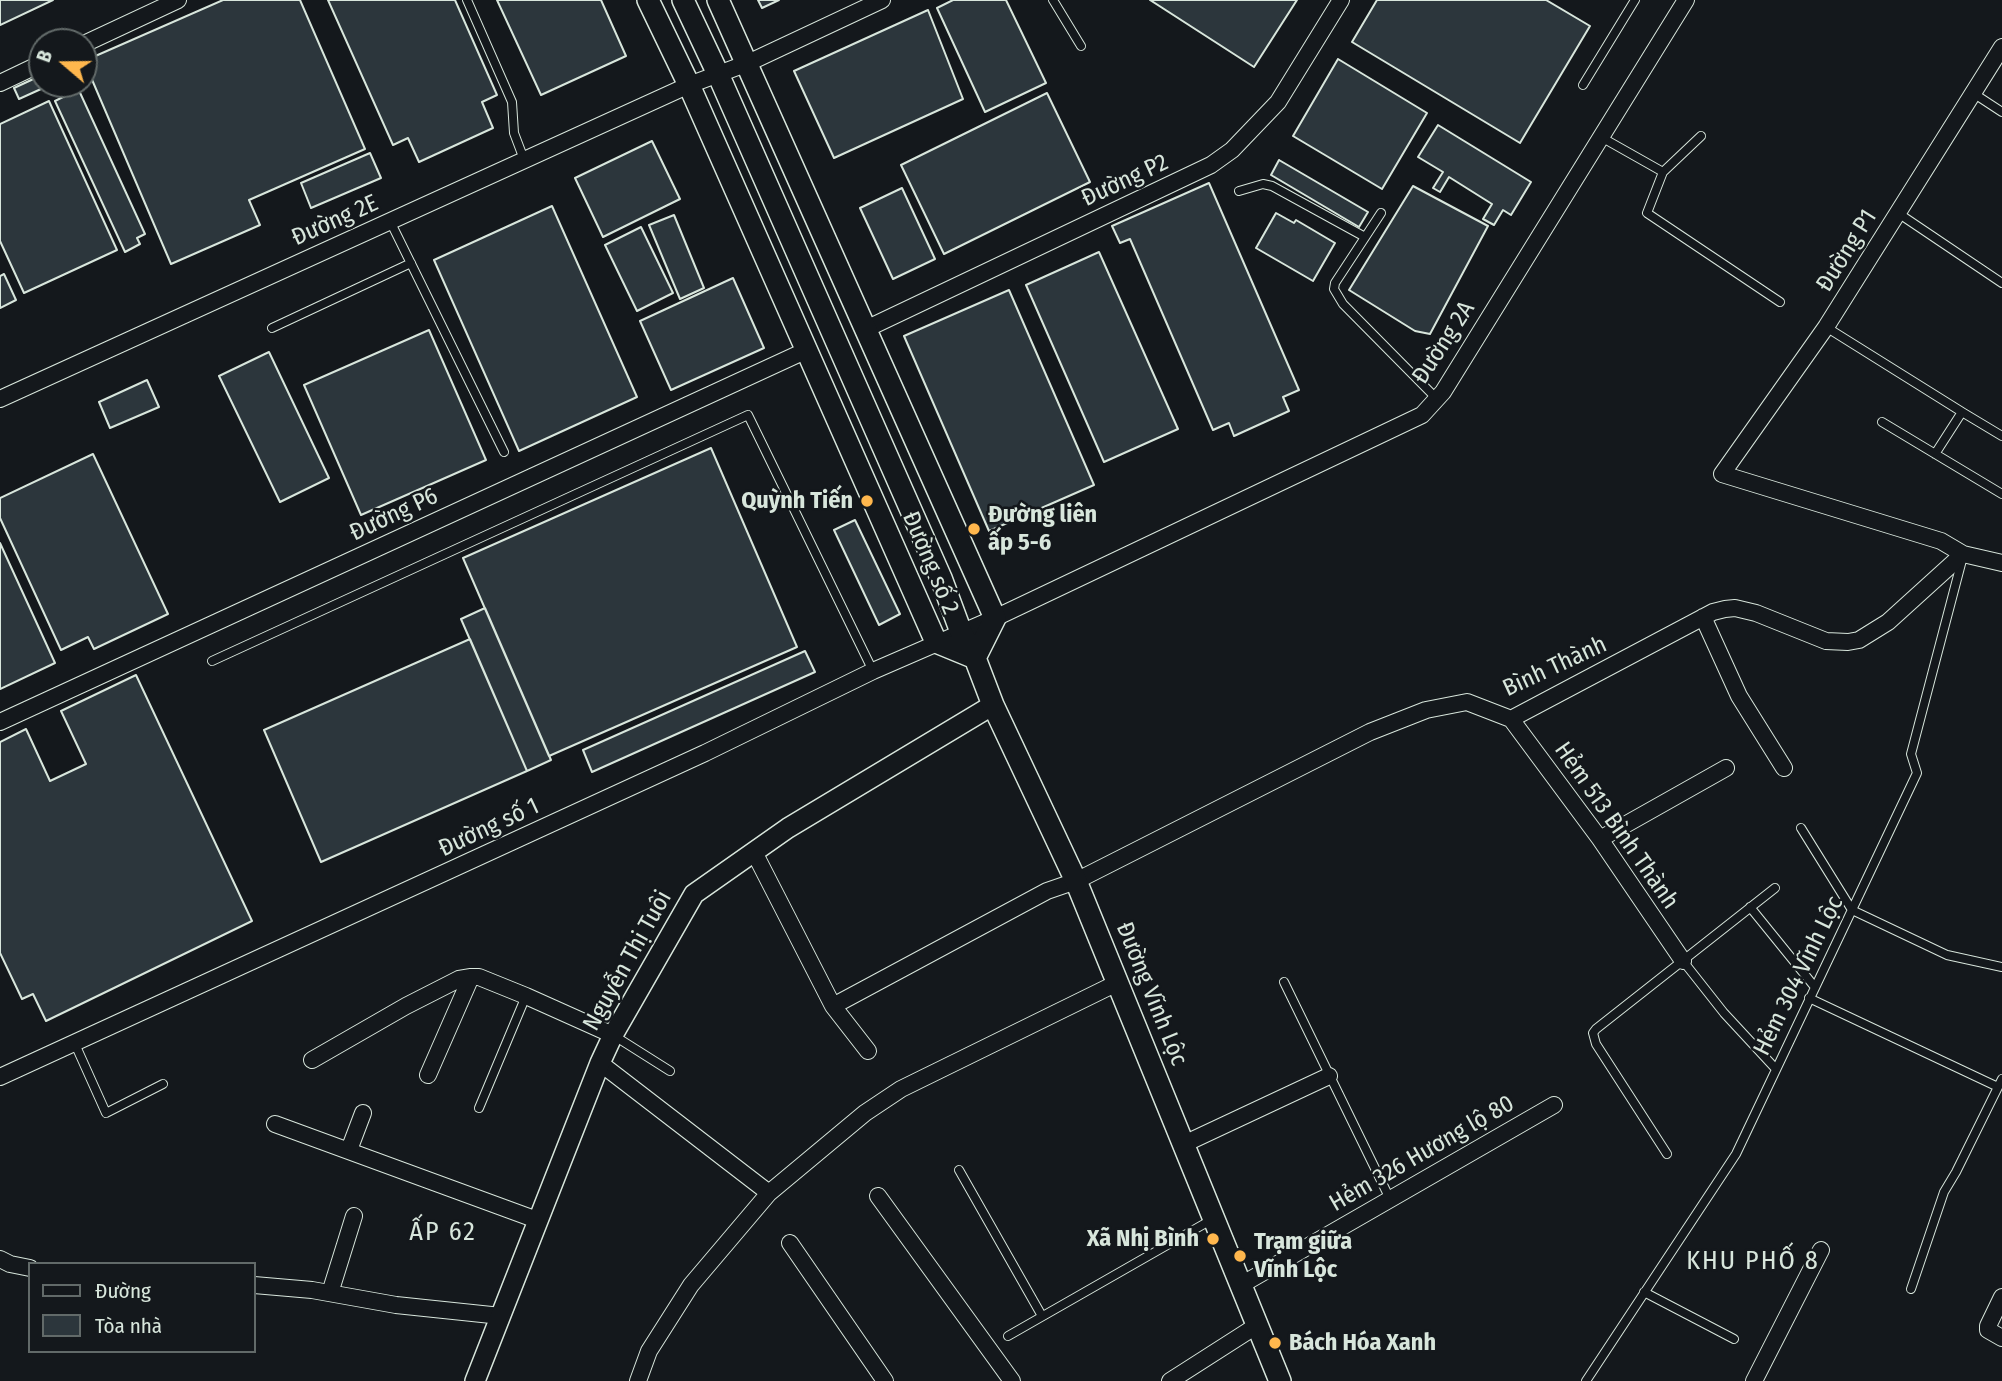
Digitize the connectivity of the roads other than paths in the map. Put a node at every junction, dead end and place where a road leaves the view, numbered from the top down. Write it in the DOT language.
graph roads {
  1 [pos="178,0"];
  2 [pos="467,0"];
  3 [pos="648,0"];
  4 [pos="682,0"];
  5 [pos="718,0"];
  6 [pos="882,0"];
  7 [pos="1053,0"];
  8 [pos="1341,0"];
  9 [pos="1635,0"];
  10 [pos="1686,0"];
  11 [pos="98,37"];
  12 [pos="1081,46"];
  13 [pos="2002,47"];
  14 [pos="748,63"];
  15 [pos="28,70"];
  16 [pos="718,74"];
  17 [pos="0,83"];
  18 [pos="689,85"];
  19 [pos="1583,85"];
  20 [pos="1973,93"];
  21 [pos="2002,112"];
  22 [pos="1701,136"];
  23 [pos="1601,137"];
  24 [pos="525,162"];
  25 [pos="1663,172"];
  26 [pos="1239,191"];
  27 [pos="1381,213"];
  28 [pos="1898,213"];
  29 [pos="390,221"];
  30 [pos="1365,237"];
  31 [pos="411,263"];
  32 [pos="2002,283"];
  33 [pos="1780,302"];
  34 [pos="1826,327"];
  35 [pos="272,328"];
  36 [pos="866,329"];
  37 [pos="807,350"];
  38 [pos="0,399"];
  39 [pos="1437,399"];
  40 [pos="1962,412"];
  41 [pos="1882,422"];
  42 [pos="2002,436"];
  43 [pos="504,452"];
  44 [pos="1935,454"];
  45 [pos="2002,494"];
  46 [pos="1963,554"];
  47 [pos="2001,560"];
  48 [pos="1703,617"];
  49 [pos="995,618"];
  50 [pos="961,632"];
  51 [pos="936,642"];
  52 [pos="975,658"];
  53 [pos="212,661"];
  54 [pos="873,671"];
  55 [pos="993,705"];
  56 [pos="1511,719"];
  57 [pos="0,722"];
  58 [pos="1726,768"];
  59 [pos="1784,768"];
  60 [pos="1801,828"];
  61 [pos="1600,839"];
  62 [pos="754,852"];
  63 [pos="1076,881"];
  64 [pos="1775,888"];
  65 [pos="1750,908"];
  66 [pos="1852,910"];
  67 [pos="1683,961"];
  68 [pos="2002,967"];
  69 [pos="471,976"];
  70 [pos="1119,982"];
  71 [pos="1284,982"];
  72 [pos="1814,986"];
  73 [pos="526,996"];
  74 [pos="1809,998"];
  75 [pos="833,1006"];
  76 [pos="613,1035"];
  77 [pos="75,1044"];
  78 [pos="868,1051"];
  79 [pos="312,1060"];
  80 [pos="600,1063"];
  81 [pos="1775,1068"];
  82 [pos="670,1071"];
  83 [pos="428,1075"];
  84 [pos="1329,1076"];
  85 [pos="0,1077"];
  86 [pos="2000,1083"];
  87 [pos="163,1084"];
  88 [pos="1554,1105"];
  89 [pos="480,1108"];
  90 [pos="363,1113"];
  91 [pos="275,1124"];
  92 [pos="1184,1144"];
  93 [pos="349,1150"];
  94 [pos="1667,1154"];
  95 [pos="959,1170"];
  96 [pos="769,1193"];
  97 [pos="878,1196"];
  98 [pos="1390,1199"];
  99 [pos="354,1216"];
  100 [pos="1214,1219"];
  101 [pos="537,1220"];
  102 [pos="790,1242"];
  103 [pos="1821,1250"];
  104 [pos="0,1259"];
  105 [pos="28,1268"];
  106 [pos="256,1285"];
  107 [pos="1241,1285"];
  108 [pos="1911,1289"];
  109 [pos="1643,1292"];
  110 [pos="330,1293"];
  111 [pos="2002,1297"];
  112 [pos="501,1316"];
  113 [pos="1042,1317"];
  114 [pos="1256,1326"];
  115 [pos="1008,1336"];
  116 [pos="2002,1338"];
  117 [pos="1734,1339"];
  118 [pos="1175,1380"];
  119 [pos="475,1381"];
  120 [pos="638,1381"];
  121 [pos="886,1381"];
  122 [pos="1012,1381"];
  123 [pos="1280,1381"];
  124 [pos="1586,1381"];
  125 [pos="1754,1381"];
  1 -- 11 [label="street"];
  2 -- 24 [label="lane"];
  3 -- 18 [label="main road, Đường số 2"];
  4 -- 16 [label="main road, Đường số 2"];
  5 -- 14 [label="main road, Đường số 2"];
  6 -- 14 [label="street, Đường 2E"];
  7 -- 12 [label="lane"];
  8 -- 36 [label="street, Đường P2"];
  9 -- 19 [label="lane"];
  10 -- 23 [label="street, Đường 2A"];
  13 -- 20 [label="street, Đường P1"];
  14 -- 16 [label="street, Đường 2E"];
  14 -- 36 [label="main road, Đường số 2"];
  15 -- 17 [label="street"];
  16 -- 18 [label="street, Đường 2E"];
  16 -- 50 [label="main road, Đường số 2"];
  18 -- 24 [label="street, Đường 2E"];
  18 -- 37 [label="main road, Đường số 2"];
  20 -- 21 [label="lane"];
  20 -- 28 [label="street, Đường P1"];
  22 -- 25 [label="lane"];
  23 -- 25 [label="lane"];
  23 -- 39 [label="street, Đường 2A"];
  24 -- 29 [label="street, Đường 2E"];
  25 -- 33 [label="lane"];
  26 -- 30 [label="lane"];
  27 -- 30 [label="lane"];
  28 -- 32 [label="lane"];
  28 -- 34 [label="street, Đường P1"];
  29 -- 31 [label="lane"];
  29 -- 38 [label="street, Đường 2E"];
  30 -- 39 [label="lane"];
  31 -- 35 [label="lane"];
  31 -- 43 [label="lane"];
  34 -- 40 [label="lane"];
  34 -- 46 [label="street, Đường P1"];
  36 -- 49 [label="main road, Đường số 2"];
  37 -- 51 [label="main road, Đường số 2"];
  37 -- 57 [label="street, Đường P6"];
  39 -- 49 [label="street, Đường 2A"];
  40 -- 42 [label="lane"];
  40 -- 44 [label="lane"];
  41 -- 44 [label="lane"];
  44 -- 45 [label="lane"];
  46 -- 47 [label="street"];
  46 -- 48 [label="street, Bình Thành"];
  46 -- 66 [label="lane, Hẻm 304 Vĩnh Lộc"];
  48 -- 56 [label="street, Bình Thành"];
  48 -- 59 [label="street"];
  49 -- 50 [label="street, Đường số 1"];
  49 -- 52 [label="main road, Đường số 2"];
  50 -- 51 [label="street, Đường số 1"];
  50 -- 52 [label="main road, Đường Vĩnh Lộc"];
  51 -- 52 [label="main road, Đường số 2"];
  51 -- 54 [label="street, Đường số 1"];
  52 -- 55 [label="main road, Đường Vĩnh Lộc"];
  53 -- 54 [label="lane"];
  54 -- 77 [label="street, Đường số 1"];
  55 -- 62 [label="street, Nguyễn Thị Tuôi"];
  55 -- 63 [label="main road, Đường Vĩnh Lộc"];
  56 -- 61 [label="street, Hẻm 513 Bình Thành"];
  56 -- 63 [label="street, Bình Thành"];
  58 -- 61 [label="street"];
  60 -- 66 [label="lane"];
  61 -- 67 [label="street, Hẻm 513 Bình Thành"];
  62 -- 75 [label="street"];
  62 -- 76 [label="street, Nguyễn Thị Tuôi"];
  63 -- 70 [label="main road, Đường Vĩnh Lộc"];
  63 -- 75 [label="street, Bình Thành"];
  64 -- 65 [label="lane"];
  65 -- 67 [label="lane"];
  65 -- 72 [label="lane"];
  66 -- 68 [label="lane"];
  66 -- 72 [label="lane, Hẻm 304 Vĩnh Lộc"];
  67 -- 81 [label="lane"];
  67 -- 94 [label="lane"];
  69 -- 73 [label="street"];
  69 -- 79 [label="street"];
  69 -- 83 [label="street"];
  70 -- 92 [label="main road, Đường Vĩnh Lộc"];
  70 -- 96 [label="street"];
  71 -- 84 [label="lane"];
  72 -- 74 [label="lane, Hẻm 304 Vĩnh Lộc"];
  73 -- 76 [label="street"];
  73 -- 89 [label="lane"];
  74 -- 81 [label="lane, Hẻm 304 Vĩnh Lộc"];
  74 -- 86 [label="lane"];
  75 -- 78 [label="street"];
  76 -- 80 [label="street, Nguyễn Thị Tuôi"];
  76 -- 82 [label="lane"];
  77 -- 85 [label="street, Đường số 1"];
  77 -- 87 [label="lane"];
  80 -- 96 [label="street"];
  80 -- 101 [label="street, Nguyễn Thị Tuôi"];
  81 -- 109 [label="lane, Hẻm 304 Vĩnh Lộc"];
  84 -- 92 [label="street"];
  84 -- 98 [label="lane"];
  86 -- 108 [label="lane"];
  88 -- 98 [label="street, Hẻm 326 Hương lộ 80"];
  90 -- 93 [label="street"];
  91 -- 93 [label="street"];
  92 -- 100 [label="main road, Đường Vĩnh Lộc"];
  93 -- 101 [label="street"];
  95 -- 113 [label="lane"];
  96 -- 120 [label="street"];
  97 -- 122 [label="street"];
  98 -- 107 [label="street, Hẻm 326 Hương lộ 80"];
  99 -- 110 [label="street"];
  100 -- 107 [label="main road, Đường Vĩnh Lộc"];
  100 -- 113 [label="lane"];
  101 -- 112 [label="street, Nguyễn Thị Tuôi"];
  102 -- 121 [label="street"];
  103 -- 125 [label="street"];
  104 -- 105 [label="street"];
  106 -- 110 [label="street"];
  107 -- 114 [label="main road, Đường Vĩnh Lộc"];
  109 -- 117 [label="lane"];
  109 -- 124 [label="lane, Hẻm 304 Vĩnh Lộc"];
  110 -- 112 [label="street"];
  111 -- 116 [label="street"];
  112 -- 119 [label="street, Nguyễn Thị Tuôi"];
  113 -- 115 [label="lane"];
  114 -- 118 [label="street"];
  114 -- 123 [label="main road, Đường Vĩnh Lộc"];
}
